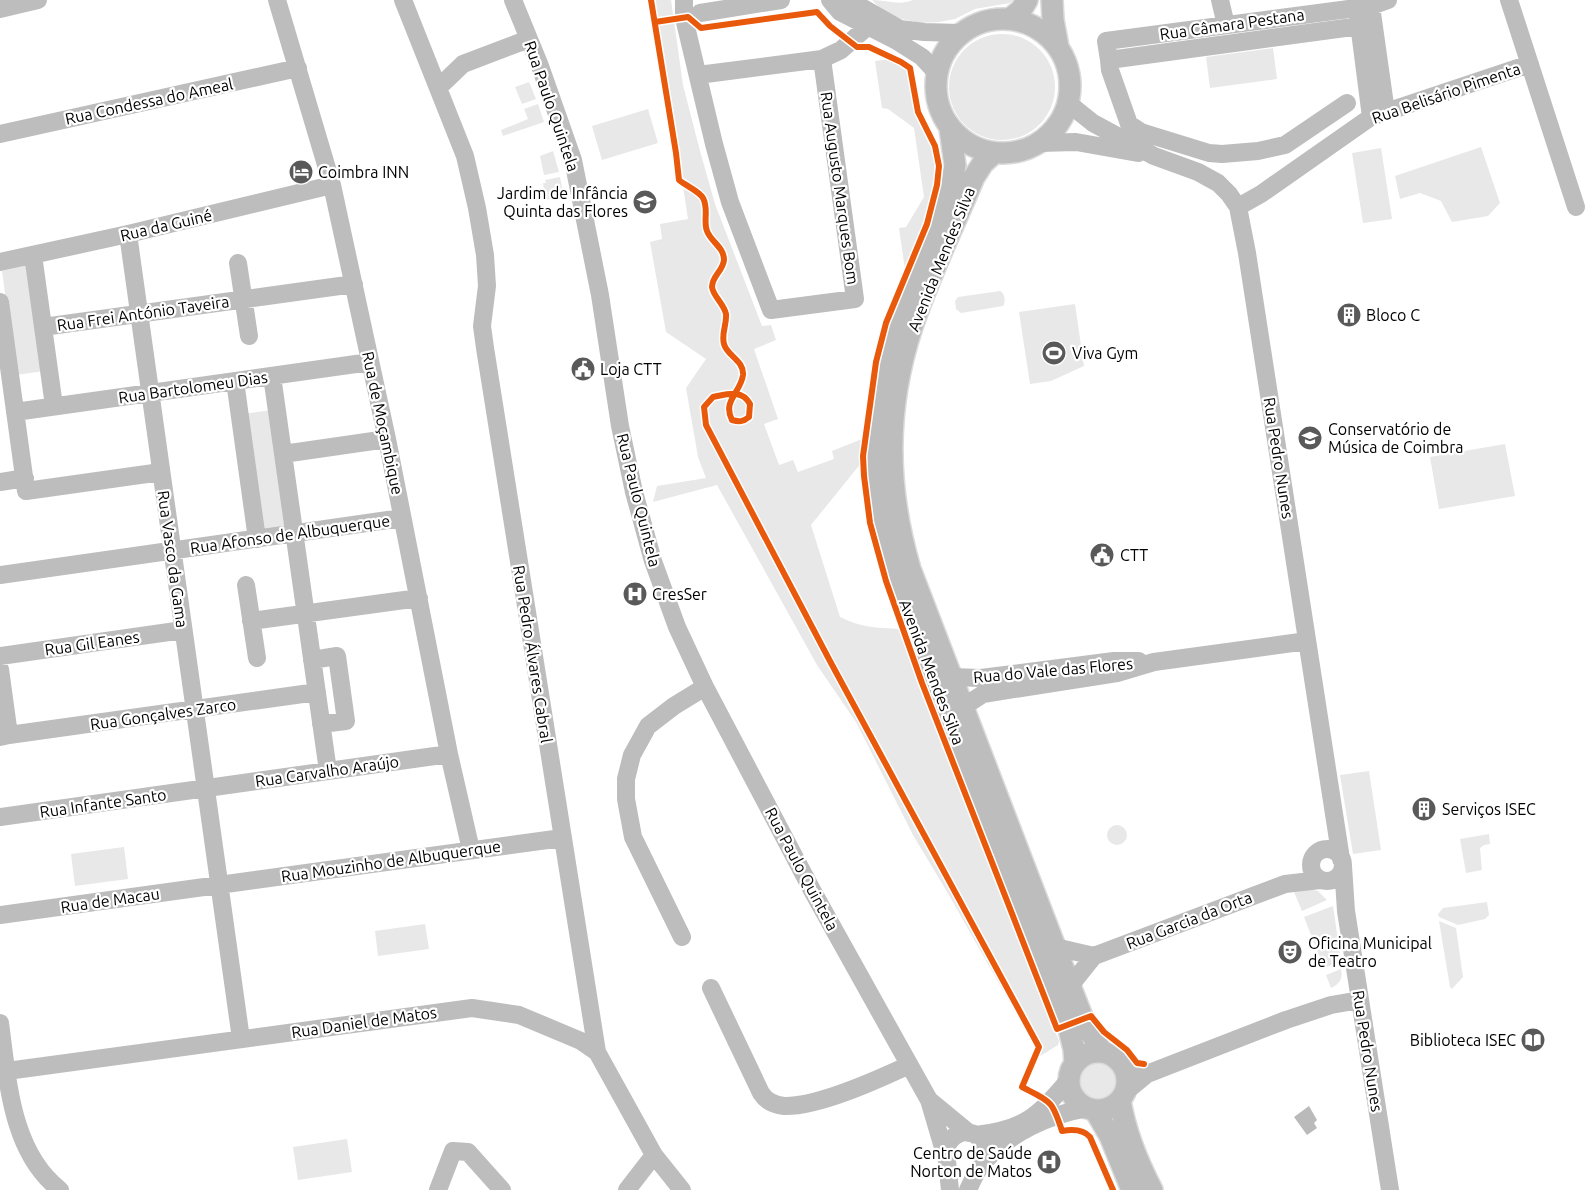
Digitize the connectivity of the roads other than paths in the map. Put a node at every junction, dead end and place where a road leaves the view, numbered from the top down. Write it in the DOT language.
graph roads {
  1 [pos="38,0"];
  2 [pos="277,0"];
  3 [pos="403,0"];
  4 [pos="513,0"];
  5 [pos="686,0"];
  6 [pos="781,0"];
  7 [pos="830,0"];
  8 [pos="850,0"];
  9 [pos="1027,0"];
  10 [pos="1052,0"];
  11 [pos="1220,0"];
  12 [pos="1388,0"];
  13 [pos="1509,0"];
  14 [pos="1364,7"];
  15 [pos="0,9"];
  16 [pos="700,12"];
  17 [pos="1010,19"];
  18 [pos="874,23"];
  19 [pos="1226,25"];
  20 [pos="1360,26"];
  21 [pos="960,33"];
  22 [pos="689,34"];
  23 [pos="529,39"];
  24 [pos="1058,47"];
  25 [pos="822,59"];
  26 [pos="1109,60"];
  27 [pos="1530,64"];
  28 [pos="298,68"];
  29 [pos="936,72"];
  30 [pos="698,75"];
  31 [pos="438,88"];
  32 [pos="1068,103"];
  33 [pos="1347,103"];
  34 [pos="1378,114"];
  35 [pos="950,128"];
  36 [pos="0,134"];
  37 [pos="1039,143"];
  38 [pos="994,154"];
  39 [pos="1154,156"];
  40 [pos="332,185"];
  41 [pos="1238,207"];
  42 [pos="1576,207"];
  43 [pos="128,234"];
  44 [pos="33,255"];
  45 [pos="0,262"];
  46 [pos="238,263"];
  47 [pos="354,284"];
  48 [pos="243,299"];
  49 [pos="0,302"];
  50 [pos="139,314"];
  51 [pos="43,327"];
  52 [pos="249,336"];
  53 [pos="370,362"];
  54 [pos="272,376"];
  55 [pos="235,381"];
  56 [pos="150,393"];
  57 [pos="54,406"];
  58 [pos="15,412"];
  59 [pos="387,440"];
  60 [pos="283,454"];
  61 [pos="161,472"];
  62 [pos="0,482"];
  63 [pos="26,485"];
  64 [pos="402,518"];
  65 [pos="294,534"];
  66 [pos="257,539"];
  67 [pos="172,551"];
  68 [pos="0,575"];
  69 [pos="246,585"];
  70 [pos="419,598"];
  71 [pos="306,613"];
  72 [pos="251,621"];
  73 [pos="183,630"];
  74 [pos="1307,641"];
  75 [pos="0,656"];
  76 [pos="257,658"];
  77 [pos="312,660"];
  78 [pos="1154,662"];
  79 [pos="0,669"];
  80 [pos="952,678"];
  81 [pos="705,687"];
  82 [pos="317,692"];
  83 [pos="963,707"];
  84 [pos="194,709"];
  85 [pos="321,724"];
  86 [pos="5,736"];
  87 [pos="450,754"];
  88 [pos="328,771"];
  89 [pos="206,788"];
  90 [pos="1333,808"];
  91 [pos="0,817"];
  92 [pos="562,838"];
  93 [pos="471,850"];
  94 [pos="1316,854"];
  95 [pos="1342,862"];
  96 [pos="1324,880"];
  97 [pos="219,884"];
  98 [pos="1285,884"];
  99 [pos="1346,911"];
  100 [pos="0,915"];
  101 [pos="682,937"];
  102 [pos="1055,946"];
  103 [pos="1094,956"];
  104 [pos="1070,986"];
  105 [pos="711,988"];
  106 [pos="1360,1000"];
  107 [pos="0,1024"];
  108 [pos="241,1038"];
  109 [pos="597,1052"];
  110 [pos="1102,1052"];
  111 [pos="910,1065"];
  112 [pos="1124,1069"];
  113 [pos="7,1071"];
  114 [pos="1072,1072"];
  115 [pos="1147,1074"];
  116 [pos="1122,1096"];
  117 [pos="929,1100"];
  118 [pos="1092,1109"];
  119 [pos="972,1134"];
  120 [pos="654,1155"];
  121 [pos="946,1157"];
  122 [pos="982,1164"];
  123 [pos="60,1190"];
  124 [pos="438,1190"];
  125 [pos="502,1190"];
  126 [pos="627,1190"];
  127 [pos="682,1190"];
  128 [pos="950,1190"];
  129 [pos="968,1190"];
  130 [pos="1132,1190"];
  131 [pos="1152,1190"];
  132 [pos="1390,1190"];
  1 -- 15 [label="street"];
  2 -- 28 [label="street, Rua de Moçambique"];
  3 -- 31 [label="street, Rua Pedro Álvares Cabral"];
  4 -- 23 [label="street, Rua Paulo Quintela"];
  5 -- 16 [label="street"];
  5 -- 22 [label="street, Rua Augusto Marques Bom"];
  6 -- 16 [label="street"];
  7 -- 18 [label="street"];
  8 -- 18 [label="street"];
  9 -- 17 [label="main road"];
  10 -- 24 [label="main road"];
  11 -- 19 [label="street"];
  12 -- 14 [label="street, Rua Câmara Pestana"];
  13 -- 27 [label="street"];
  14 -- 19 [label="street, Rua Câmara Pestana"];
  14 -- 20 [label="street"];
  14 -- 34 [label="street"];
  16 -- 22 [label="street"];
  17 -- 21 [label="main road"];
  17 -- 24 [label="main road"];
  18 -- 21 [label="street"];
  18 -- 25 [label="street"];
  18 -- 29 [label="street"];
  19 -- 26 [label="street, Rua Câmara Pestana"];
  20 -- 26 [label="street, Rua Câmara Pestana"];
  20 -- 34 [label="street"];
  21 -- 29 [label="main road"];
  22 -- 30 [label="street, Rua Augusto Marques Bom"];
  23 -- 31 [label="street"];
  23 -- 81 [label="street, Rua Paulo Quintela"];
  24 -- 32 [label="main road"];
  25 -- 30 [label="street"];
  25 -- 30 [label="street, Rua Augusto Marques Bom"];
  26 -- 33 [label="street, Rua Câmara Pestana"];
  27 -- 34 [label="street, Rua Belisário Pimenta"];
  27 -- 42 [label="street"];
  28 -- 36 [label="street, Rua Condessa do Ameal"];
  28 -- 40 [label="street, Rua de Moçambique"];
  29 -- 35 [label="main road"];
  31 -- 92 [label="street, Rua Pedro Álvares Cabral"];
  32 -- 37 [label="main road"];
  32 -- 39 [label="street, Rua Pedro Nunes"];
  34 -- 41 [label="street, Rua Belisário Pimenta"];
  35 -- 38 [label="main road"];
  35 -- 114 [label="main road, Avenida Mendes Silva"];
  37 -- 38 [label="main road"];
  37 -- 39 [label="street, Rua Pedro Nunes"];
  38 -- 80 [label="main road, Avenida Mendes Silva"];
  39 -- 41 [label="street, Rua Pedro Nunes"];
  40 -- 43 [label="street, Rua da Guiné"];
  40 -- 47 [label="street, Rua de Moçambique"];
  41 -- 74 [label="street, Rua Pedro Nunes"];
  43 -- 44 [label="street, Rua da Guiné"];
  43 -- 50 [label="street, Rua Vasco da Gama"];
  44 -- 45 [label="street, Rua da Guiné"];
  44 -- 51 [label="street"];
  46 -- 48 [label="street"];
  47 -- 48 [label="street, Rua Frei António Taveira"];
  47 -- 53 [label="street, Rua de Moçambique"];
  48 -- 50 [label="street, Rua Frei António Taveira"];
  48 -- 52 [label="street"];
  49 -- 58 [label="street"];
  50 -- 51 [label="street, Rua Frei António Taveira"];
  50 -- 56 [label="street, Rua Vasco da Gama"];
  51 -- 57 [label="street"];
  53 -- 54 [label="street, Rua Bartolomeu Dias"];
  53 -- 59 [label="street, Rua de Moçambique"];
  54 -- 55 [label="street, Rua Bartolomeu Dias"];
  54 -- 60 [label="street"];
  55 -- 56 [label="street, Rua Bartolomeu Dias"];
  55 -- 66 [label="street"];
  56 -- 57 [label="street, Rua Bartolomeu Dias"];
  56 -- 61 [label="street, Rua Vasco da Gama"];
  57 -- 58 [label="street, Rua Bartolomeu Dias"];
  58 -- 63 [label="street"];
  59 -- 60 [label="street"];
  59 -- 64 [label="street, Rua de Moçambique"];
  60 -- 65 [label="street"];
  61 -- 63 [label="street"];
  61 -- 67 [label="street, Rua Vasco da Gama"];
  62 -- 63 [label="street"];
  64 -- 65 [label="street, Rua Afonso de Albuquerque"];
  64 -- 70 [label="street, Rua de Moçambique"];
  65 -- 66 [label="street, Rua Afonso de Albuquerque"];
  65 -- 71 [label="street"];
  66 -- 67 [label="street, Rua Afonso de Albuquerque"];
  67 -- 68 [label="street, Rua Afonso de Albuquerque"];
  67 -- 73 [label="street, Rua Vasco da Gama"];
  69 -- 72 [label="street"];
  70 -- 71 [label="street"];
  70 -- 87 [label="street, Rua de Moçambique"];
  71 -- 72 [label="street"];
  71 -- 77 [label="street"];
  72 -- 76 [label="street"];
  73 -- 75 [label="street, Rua Gil Eanes"];
  73 -- 84 [label="street, Rua Vasco da Gama"];
  74 -- 78 [label="street, Rua do Vale das Flores"];
  74 -- 90 [label="street, Rua Pedro Nunes"];
  77 -- 82 [label="street"];
  77 -- 85 [label="street"];
  78 -- 80 [label="street, Rua do Vale das Flores"];
  78 -- 83 [label="street, Rua do Vale das Flores"];
  79 -- 86 [label="street"];
  80 -- 83 [label="main road, Avenida Mendes Silva"];
  81 -- 101 [label="street"];
  81 -- 111 [label="street, Rua Paulo Quintela"];
  82 -- 84 [label="street, Rua Gonçalves Zarco"];
  82 -- 85 [label="street"];
  83 -- 102 [label="main road, Avenida Mendes Silva"];
  84 -- 86 [label="street, Rua Gonçalves Zarco"];
  84 -- 89 [label="street, Rua Vasco da Gama"];
  85 -- 88 [label="street"];
  87 -- 88 [label="street, Rua Carvalho Araújo"];
  87 -- 93 [label="street, Rua de Moçambique"];
  88 -- 89 [label="street, Rua Carvalho Araújo"];
  89 -- 91 [label="street, Rua Infante Santo"];
  89 -- 97 [label="street, Rua Vasco da Gama"];
  90 -- 94 [label="street, Rua Pedro Nunes"];
  90 -- 95 [label="street, Rua Pedro Nunes"];
  92 -- 93 [label="street, Rua Mouzinho de Albuquerque"];
  92 -- 109 [label="street, Rua Pedro Álvares Cabral"];
  93 -- 97 [label="street, Rua Mouzinho de Albuquerque"];
  94 -- 95 [label="street"];
  94 -- 96 [label="street, Rua Pedro Nunes"];
  94 -- 98 [label="street, Rua Garcia da Orta"];
  95 -- 96 [label="street"];
  95 -- 99 [label="street, Rua Pedro Nunes"];
  96 -- 98 [label="street, Rua Garcia da Orta"];
  96 -- 99 [label="street, Rua Pedro Nunes"];
  97 -- 100 [label="street, Rua de Macau"];
  97 -- 108 [label="street, Rua Vasco da Gama"];
  98 -- 103 [label="street, Rua Garcia da Orta"];
  99 -- 106 [label="street, Rua Pedro Nunes"];
  102 -- 103 [label="street"];
  102 -- 104 [label="main road, Avenida Mendes Silva"];
  103 -- 104 [label="street"];
  104 -- 110 [label="main road, Avenida Mendes Silva"];
  105 -- 111 [label="street"];
  106 -- 115 [label="street"];
  106 -- 132 [label="street, Rua Pedro Nunes"];
  107 -- 113 [label="street"];
  108 -- 109 [label="street, Rua Daniel de Matos"];
  108 -- 113 [label="street, Rua Daniel de Matos"];
  109 -- 120 [label="street, Rua Daniel de Matos"];
  110 -- 112 [label="main road, Avenida Mendes Silva"];
  110 -- 114 [label="main road"];
  111 -- 117 [label="street, Rua Paulo Quintela"];
  112 -- 115 [label="street"];
  112 -- 116 [label="main road"];
  113 -- 123 [label="street"];
  114 -- 118 [label="main road, Avenida Mendes Silva"];
  114 -- 119 [label="street"];
  115 -- 116 [label="street"];
  116 -- 118 [label="main road"];
  116 -- 131 [label="main road"];
  117 -- 119 [label="street, Rua Paulo Quintela"];
  117 -- 121 [label="street, Rua Paulo Quintela"];
  118 -- 122 [label="street"];
  118 -- 130 [label="main road, Avenida Mendes Silva"];
  119 -- 121 [label="street"];
  119 -- 122 [label="street"];
  120 -- 126 [label="street"];
  120 -- 127 [label="street, Rua Daniel de Matos"];
  121 -- 122 [label="street"];
  121 -- 128 [label="street, Rua Paulo Quintela"];
  122 -- 129 [label="street"];
  124 -- 125 [label="street"];
}
